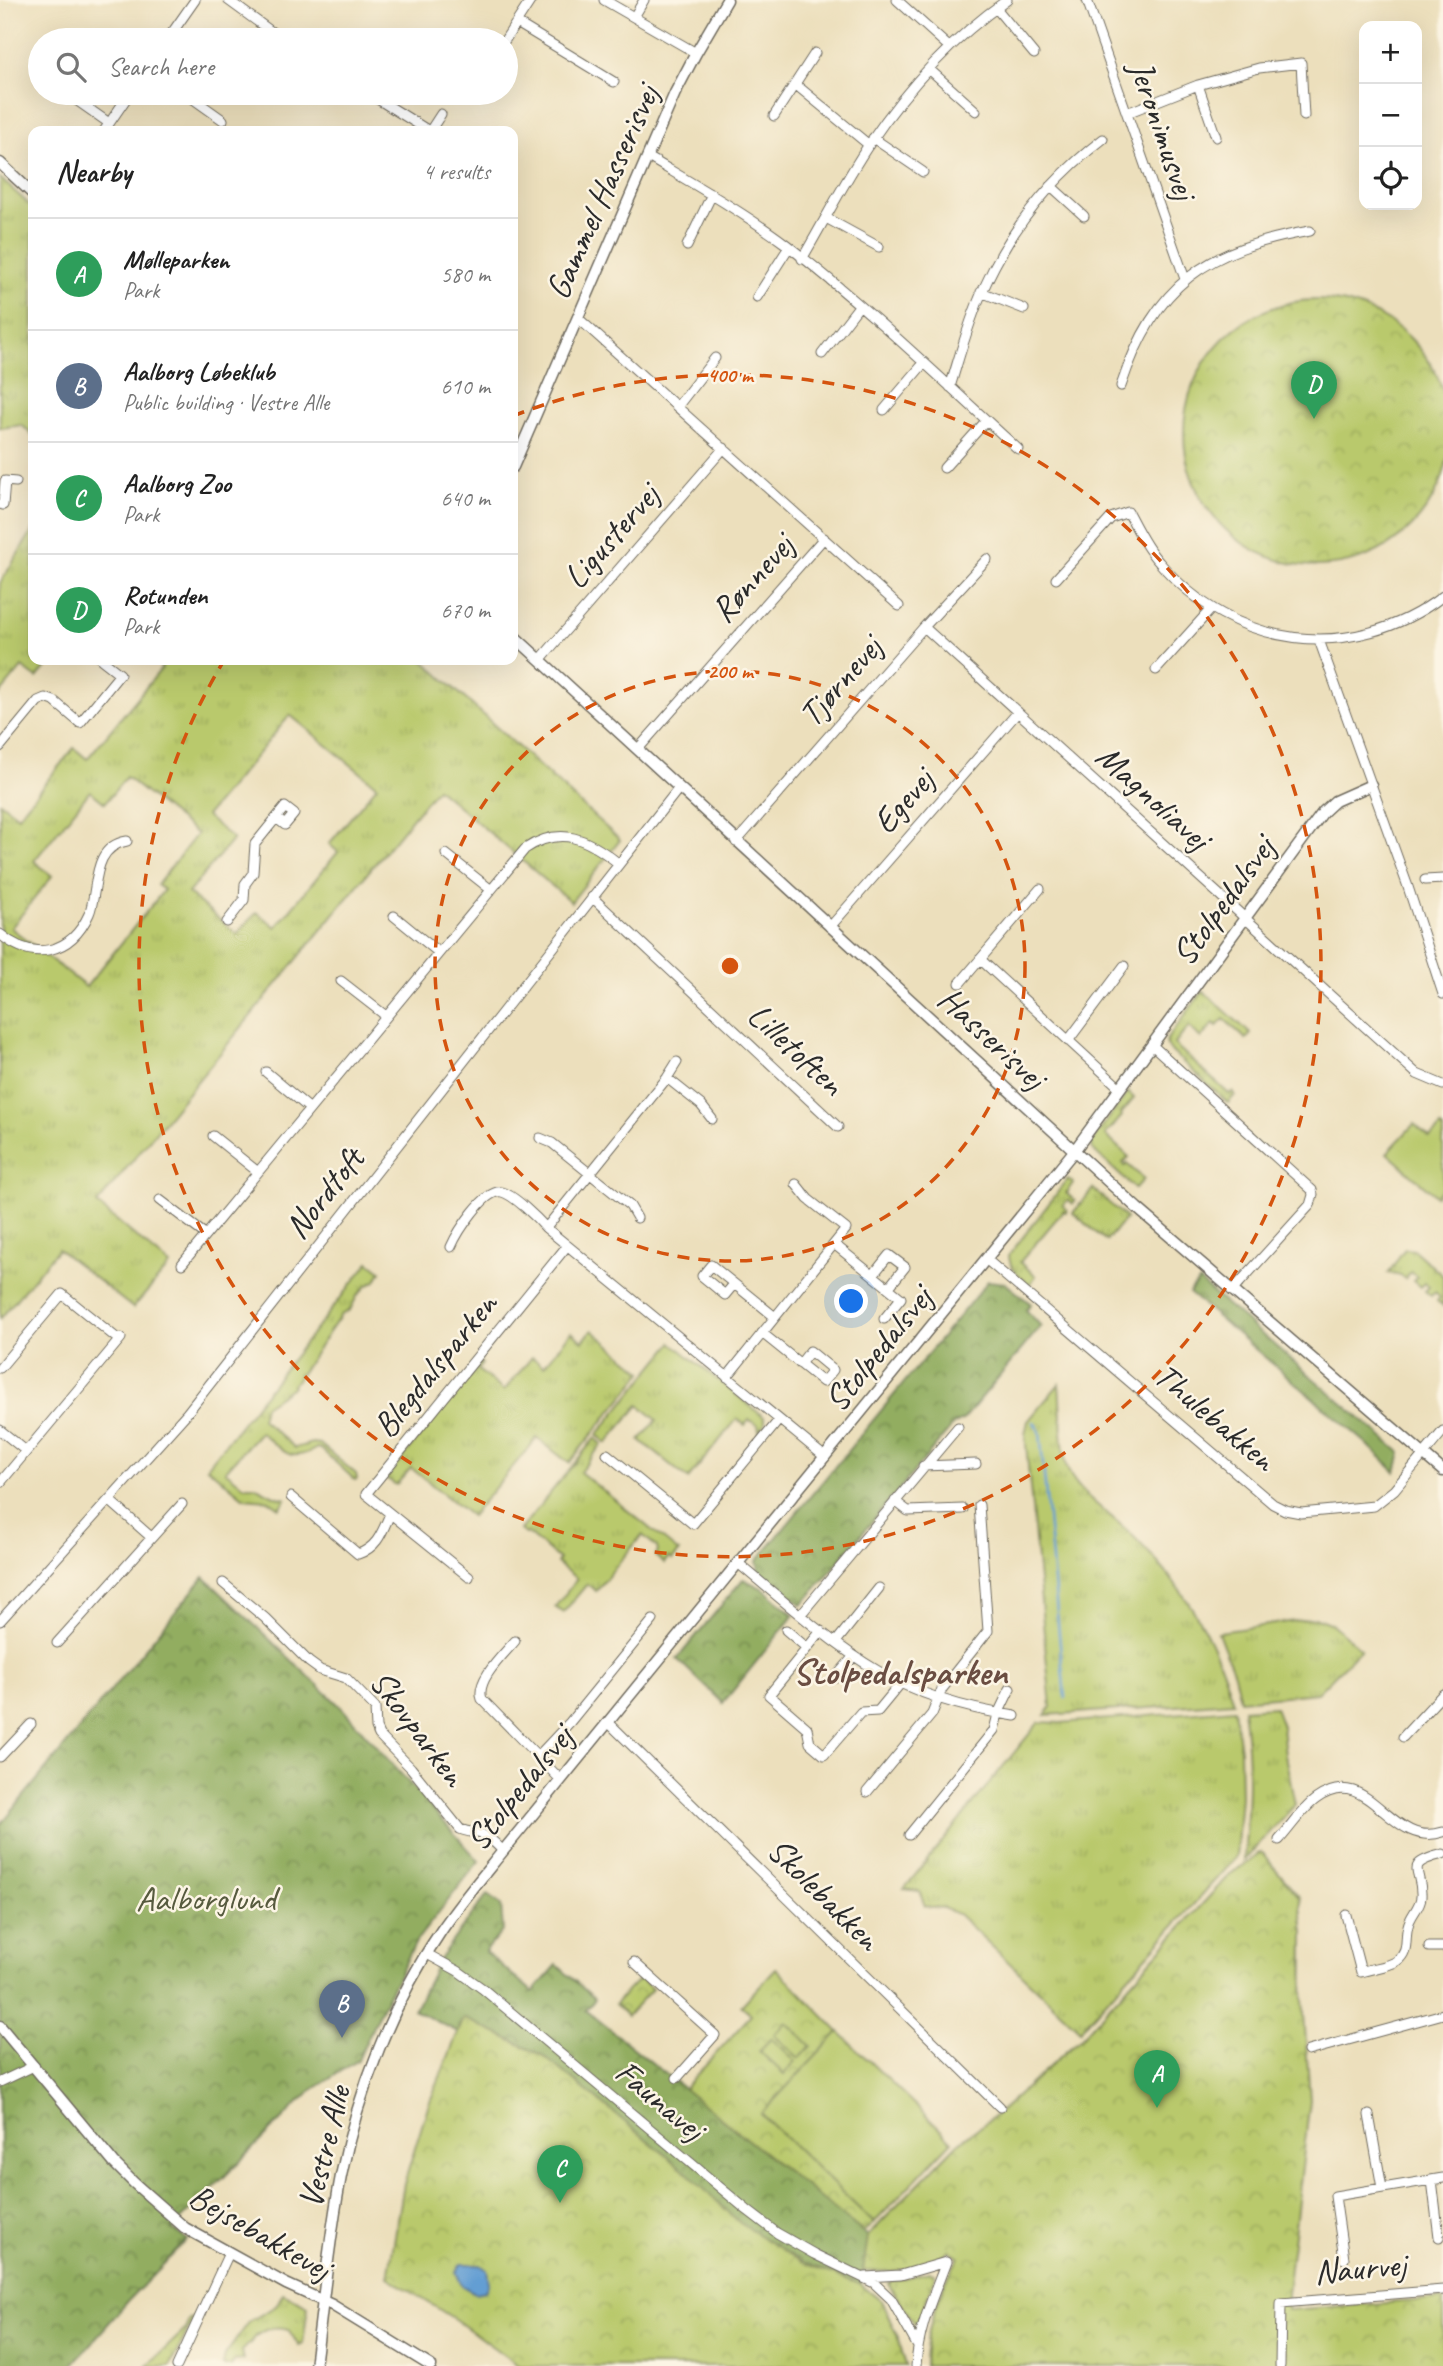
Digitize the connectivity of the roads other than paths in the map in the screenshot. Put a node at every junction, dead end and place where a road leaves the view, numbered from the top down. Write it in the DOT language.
graph roads {
  1 [pos="228,0"];
  2 [pos="531,0"];
  3 [pos="604,0"];
  4 [pos="644,0"];
  5 [pos="727,0"];
  6 [pos="897,0"];
  7 [pos="1007,0"];
  8 [pos="1087,0"];
  9 [pos="190,2"];
  10 [pos="996,8"];
  11 [pos="634,17"];
  12 [pos="517,23"];
  13 [pos="174,28"];
  14 [pos="266,28"];
  15 [pos="513,28"];
  16 [pos="949,47"];
  17 [pos="696,53"];
  18 [pos="815,53"];
  19 [pos="1034,54"];
  20 [pos="929,69"];
  21 [pos="614,82"];
  22 [pos="795,84"];
  23 [pos="1199,85"];
  24 [pos="81,105"];
  25 [pos="122,105"];
  26 [pos="202,105"];
  27 [pos="387,105"];
  28 [pos="976,111"];
  29 [pos="1128,113"];
  30 [pos="441,114"];
  31 [pos="774,116"];
  32 [pos="1304,116"];
  33 [pos="223,120"];
  34 [pos="105,126"];
  35 [pos="107,126"];
  36 [pos="421,126"];
  37 [pos="433,126"];
  38 [pos="1216,137"];
  39 [pos="1103,139"];
  40 [pos="871,142"];
  41 [pos="648,157"];
  42 [pos="0,163"];
  43 [pos="923,172"];
  44 [pos="1051,186"];
  45 [pos="28,189"];
  46 [pos="712,194"];
  47 [pos="1084,216"];
  48 [pos="826,218"];
  49 [pos="1310,230"];
  50 [pos="687,246"];
  51 [pos="789,247"];
  52 [pos="879,247"];
  53 [pos="802,259"];
  54 [pos="1185,279"];
  55 [pos="981,292"];
  56 [pos="757,297"];
  57 [pos="859,306"];
  58 [pos="1024,309"];
  59 [pos="578,318"];
  60 [pos="822,354"];
  61 [pos="715,358"];
  62 [pos="924,363"];
  63 [pos="1121,386"];
  64 [pos="950,387"];
  65 [pos="677,407"];
  66 [pos="884,410"];
  67 [pos="986,421"];
  68 [pos="518,442"];
  69 [pos="724,448"];
  70 [pos="1018,449"];
  71 [pos="944,468"];
  72 [pos="16,482"];
  73 [pos="0,505"];
  74 [pos="824,538"];
  75 [pos="987,559"];
  76 [pos="1056,579"];
  77 [pos="1443,596"];
  78 [pos="900,606"];
  79 [pos="1212,608"];
  80 [pos="924,627"];
  81 [pos="518,640"];
  82 [pos="1319,640"];
  83 [pos="540,660"];
  84 [pos="108,665"];
  85 [pos="1156,670"];
  86 [pos="1018,712"];
  87 [pos="0,747"];
  88 [pos="638,749"];
  89 [pos="1371,785"];
  90 [pos="679,788"];
  91 [pos="276,818"];
  92 [pos="127,841"];
  93 [pos="736,842"];
  94 [pos="446,854"];
  95 [pos="618,863"];
  96 [pos="1443,879"];
  97 [pos="1425,880"];
  98 [pos="490,889"];
  99 [pos="1040,889"];
  100 [pos="592,897"];
  101 [pos="394,916"];
  102 [pos="1245,917"];
  103 [pos="227,922"];
  104 [pos="830,927"];
  105 [pos="0,934"];
  106 [pos="438,952"];
  107 [pos="980,959"];
  108 [pos="1124,966"];
  109 [pos="341,981"];
  110 [pos="960,983"];
  111 [pos="1443,994"];
  112 [pos="386,1016"];
  113 [pos="1068,1041"];
  114 [pos="1152,1045"];
  115 [pos="677,1062"];
  116 [pos="266,1072"];
  117 [pos="667,1077"];
  118 [pos="1443,1084"];
  119 [pos="1120,1088"];
  120 [pos="310,1109"];
  121 [pos="712,1119"];
  122 [pos="838,1127"];
  123 [pos="213,1136"];
  124 [pos="540,1139"];
  125 [pos="1074,1152"];
  126 [pos="258,1172"];
  127 [pos="589,1174"];
  128 [pos="796,1184"];
  129 [pos="160,1200"];
  130 [pos="637,1218"];
  131 [pos="545,1228"];
  132 [pos="206,1235"];
  133 [pos="834,1244"];
  134 [pos="567,1246"];
  135 [pos="451,1248"];
  136 [pos="987,1260"];
  137 [pos="182,1264"];
  138 [pos="873,1275"];
  139 [pos="734,1284"];
  140 [pos="889,1287"];
  141 [pos="1232,1291"];
  142 [pos="775,1317"];
  143 [pos="884,1319"];
  144 [pos="762,1333"];
  145 [pos="800,1364"];
  146 [pos="0,1368"];
  147 [pos="727,1377"];
  148 [pos="779,1420"];
  149 [pos="958,1427"];
  150 [pos="0,1430"];
  151 [pos="1443,1431"];
  152 [pos="26,1451"];
  153 [pos="607,1454"];
  154 [pos="1424,1454"];
  155 [pos="825,1457"];
  156 [pos="976,1464"];
  157 [pos="923,1466"];
  158 [pos="1443,1471"];
  159 [pos="0,1483"];
  160 [pos="291,1497"];
  161 [pos="109,1500"];
  162 [pos="895,1501"];
  163 [pos="181,1504"];
  164 [pos="979,1505"];
  165 [pos="962,1509"];
  166 [pos="390,1514"];
  167 [pos="151,1537"];
  168 [pos="738,1563"];
  169 [pos="469,1577"];
  170 [pos="223,1583"];
  171 [pos="879,1588"];
  172 [pos="801,1614"];
  173 [pos="653,1620"];
  174 [pos="0,1621"];
  175 [pos="786,1630"];
  176 [pos="821,1631"];
  177 [pos="515,1641"];
  178 [pos="836,1642"];
  179 [pos="57,1643"];
  180 [pos="807,1648"];
  181 [pos="854,1656"];
  182 [pos="836,1678"];
  183 [pos="901,1683"];
  184 [pos="1010,1689"];
  185 [pos="1443,1694"];
  186 [pos="938,1699"];
  187 [pos="998,1714"];
  188 [pos="1015,1716"];
  189 [pos="608,1722"];
  190 [pos="31,1724"];
  191 [pos="1403,1737"];
  192 [pos="538,1756"];
  193 [pos="0,1757"];
  194 [pos="561,1780"];
  195 [pos="867,1792"];
  196 [pos="1443,1832"];
  197 [pos="909,1835"];
  198 [pos="1279,1840"];
  199 [pos="503,1851"];
  200 [pos="1443,1854"];
  201 [pos="1346,1915"];
  202 [pos="1429,1947"];
  203 [pos="1443,1947"];
  204 [pos="427,1954"];
  205 [pos="634,1962"];
  206 [pos="1443,2014"];
  207 [pos="0,2026"];
  208 [pos="1308,2051"];
  209 [pos="34,2066"];
  210 [pos="677,2078"];
  211 [pos="0,2082"];
  212 [pos="1000,2107"];
  213 [pos="1369,2115"];
  214 [pos="1443,2178"];
  215 [pos="1432,2180"];
  216 [pos="1382,2188"];
  217 [pos="1439,2237"];
  218 [pos="229,2253"];
  219 [pos="1344,2259"];
  220 [pos="865,2277"];
  221 [pos="1443,2290"];
  222 [pos="323,2301"];
  223 [pos="917,2345"];
  224 [pos="177,2366"];
  225 [pos="315,2366"];
  226 [pos="431,2366"];
  227 [pos="916,2366"];
  228 [pos="1280,2366"];
  1 -- 14 [label="street"];
  2 -- 12 [label="street"];
  3 -- 11 [label="street"];
  4 -- 11 [label="street"];
  5 -- 17 [label="street, Gammel Hasserisvej"];
  6 -- 16 [label="street"];
  7 -- 10 [label="street"];
  8 -- 29 [label="street, Jeronimusvej"];
  9 -- 13 [label="street"];
  10 -- 16 [label="street"];
  10 -- 19 [label="street"];
  11 -- 17 [label="street"];
  12 -- 15 [label="street"];
  12 -- 21 [label="street"];
  16 -- 20 [label="street"];
  17 -- 41 [label="street, Gammel Hasserisvej"];
  18 -- 22 [label="street"];
  20 -- 28 [label="street"];
  20 -- 40 [label="street"];
  22 -- 31 [label="street"];
  22 -- 40 [label="street"];
  23 -- 29 [label="street"];
  23 -- 32 [label="street"];
  23 -- 38 [label="street"];
  24 -- 34 [label="street"];
  25 -- 35 [label="street"];
  26 -- 33 [label="street"];
  27 -- 36 [label="street"];
  29 -- 54 [label="street, Jeronimusvej"];
  30 -- 37 [label="street"];
  39 -- 44 [label="street"];
  40 -- 43 [label="street"];
  40 -- 48 [label="street"];
  41 -- 46 [label="street"];
  41 -- 59 [label="street, Gammel Hasserisvej"];
  42 -- 45 [label="street"];
  44 -- 47 [label="street"];
  44 -- 55 [label="street"];
  46 -- 50 [label="street"];
  46 -- 51 [label="street"];
  48 -- 52 [label="street"];
  48 -- 53 [label="street"];
  49 -- 54 [label="street"];
  51 -- 53 [label="street"];
  51 -- 56 [label="street"];
  53 -- 57 [label="street"];
  54 -- 63 [label="street"];
  55 -- 58 [label="street"];
  55 -- 64 [label="street"];
  57 -- 60 [label="street"];
  57 -- 62 [label="street"];
  59 -- 65 [label="street"];
  59 -- 68 [label="street, Gammel Hasserisvej"];
  61 -- 65 [label="street"];
  62 -- 64 [label="street"];
  62 -- 66 [label="street"];
  64 -- 67 [label="street"];
  65 -- 69 [label="street"];
  67 -- 70 [label="street"];
  67 -- 71 [label="street"];
  69 -- 74 [label="street"];
  69 -- 83 [label="street, Ligustervej"];
  72 -- 73 [label="street"];
  74 -- 78 [label="street"];
  74 -- 88 [label="street, Rønnevej"];
  75 -- 80 [label="street, Tjørnevej"];
  76 -- 79 [label="street"];
  77 -- 82 [label="street"];
  79 -- 82 [label="street"];
  79 -- 85 [label="street"];
  80 -- 86 [label="street, Magnoliavej"];
  80 -- 93 [label="street, Tjørnevej"];
  81 -- 83 [label="street, Hasserisvej"];
  82 -- 89 [label="street"];
  83 -- 88 [label="street, Hasserisvej"];
  84 -- 87 [label="street"];
  86 -- 102 [label="street, Magnoliavej"];
  86 -- 104 [label="street, Egevej"];
  88 -- 90 [label="street, Hasserisvej"];
  89 -- 102 [label="street, Stolpedalsvej"];
  89 -- 111 [label="street"];
  90 -- 93 [label="street, Hasserisvej"];
  90 -- 95 [label="street, Nordtoft"];
  91 -- 103 [label="street"];
  92 -- 105 [label="street"];
  93 -- 104 [label="street, Hasserisvej"];
  94 -- 98 [label="street"];
  95 -- 98 [label="street"];
  95 -- 100 [label="street, Nordtoft"];
  96 -- 97 [label="street"];
  98 -- 106 [label="street"];
  99 -- 107 [label="street"];
  100 -- 122 [label="street, Lilletoften"];
  100 -- 161 [label="street, Nordtoft"];
  101 -- 106 [label="street"];
  102 -- 114 [label="street, Stolpedalsvej"];
  102 -- 118 [label="street, Magnoliavej"];
  104 -- 125 [label="street, Hasserisvej"];
  106 -- 112 [label="street"];
  107 -- 110 [label="street"];
  107 -- 113 [label="street"];
  108 -- 113 [label="street"];
  109 -- 112 [label="street"];
  112 -- 120 [label="street"];
  113 -- 119 [label="street"];
  114 -- 119 [label="street, Stolpedalsvej"];
  114 -- 141 [label="street"];
  115 -- 117 [label="street"];
  116 -- 120 [label="street"];
  117 -- 121 [label="street"];
  117 -- 127 [label="street"];
  119 -- 125 [label="street, Stolpedalsvej"];
  120 -- 126 [label="street"];
  123 -- 126 [label="street"];
  124 -- 127 [label="street"];
  125 -- 136 [label="street, Stolpedalsvej"];
  125 -- 141 [label="street, Hasserisvej"];
  126 -- 132 [label="street"];
  127 -- 130 [label="street"];
  127 -- 131 [label="street"];
  128 -- 133 [label="street"];
  129 -- 132 [label="street"];
  131 -- 134 [label="street, Blegdalsparken"];
  131 -- 135 [label="street, Blegdalsparken"];
  132 -- 137 [label="street"];
  133 -- 138 [label="street"];
  133 -- 142 [label="street"];
  134 -- 147 [label="street, Blegdalsparken"];
  134 -- 166 [label="street, Blegdalsparken"];
  136 -- 154 [label="street, Thulebakken"];
  136 -- 155 [label="street, Stolpedalsvej"];
  138 -- 140 [label="street"];
  138 -- 140 [label="street"];
  139 -- 142 [label="street"];
  140 -- 143 [label="street"];
  141 -- 154 [label="street, Hasserisvej"];
  142 -- 144 [label="street"];
  144 -- 145 [label="street"];
  144 -- 147 [label="street"];
  146 -- 152 [label="street"];
  147 -- 148 [label="street, Blegdalsparken"];
  148 -- 153 [label="street"];
  148 -- 155 [label="street, Blegdalsparken"];
  149 -- 157 [label="street"];
  150 -- 152 [label="street"];
  151 -- 154 [label="street, Thulebakken"];
  152 -- 159 [label="street"];
  154 -- 158 [label="street, Hasserisvej"];
  155 -- 168 [label="street, Stolpedalsvej"];
  156 -- 157 [label="street"];
  157 -- 162 [label="street"];
  160 -- 166 [label="street"];
  161 -- 167 [label="street"];
  161 -- 174 [label="street, Nordtoft"];
  162 -- 165 [label="street"];
  162 -- 172 [label="street"];
  163 -- 167 [label="street"];
  164 -- 186 [label="street"];
  166 -- 169 [label="street, Blegdalsparken"];
  167 -- 179 [label="street"];
  168 -- 172 [label="street"];
  168 -- 189 [label="street, Stolpedalsvej"];
  170 -- 199 [label="street, Skovparken"];
  171 -- 178 [label="street"];
  172 -- 176 [label="street"];
  173 -- 192 [label="street"];
  175 -- 180 [label="street"];
  176 -- 178 [label="street"];
  176 -- 180 [label="street"];
  177 -- 192 [label="street"];
  178 -- 181 [label="street"];
  180 -- 183 [label="street"];
  181 -- 182 [label="street"];
  181 -- 183 [label="street"];
  183 -- 186 [label="street"];
  184 -- 187 [label="street"];
  185 -- 191 [label="street"];
  186 -- 187 [label="street"];
  186 -- 195 [label="street"];
  187 -- 188 [label="street"];
  187 -- 197 [label="street"];
  189 -- 194 [label="street, Stolpedalsvej"];
  189 -- 212 [label="street, Skolebakken"];
  190 -- 193 [label="street"];
  192 -- 194 [label="street"];
  194 -- 199 [label="street, Stolpedalsvej"];
  196 -- 198 [label="street"];
  199 -- 204 [label="street, Stolpedalsvej"];
  200 -- 201 [label="street"];
  202 -- 203 [label="street"];
  204 -- 220 [label="street, Faunavej"];
  204 -- 222 [label="street, Vestre Alle"];
  205 -- 210 [label="street"];
  206 -- 208 [label="street"];
  207 -- 209 [label="street, Bejsebakkevej"];
  209 -- 211 [label="street"];
  209 -- 218 [label="street, Bejsebakkevej"];
  213 -- 216 [label="street"];
  214 -- 215 [label="street"];
  215 -- 216 [label="street"];
  215 -- 217 [label="street"];
  216 -- 219 [label="street"];
  218 -- 222 [label="street, Bejsebakkevej"];
  218 -- 224 [label="street"];
  220 -- 223 [label="street, Faunavej"];
  220 -- 223 [label="street, Faunavej"];
  221 -- 228 [label="street, Naurvej"];
  222 -- 225 [label="street, Vestre Alle"];
  222 -- 226 [label="street, Bejsebakkevej"];
  223 -- 227 [label="street"];
}
